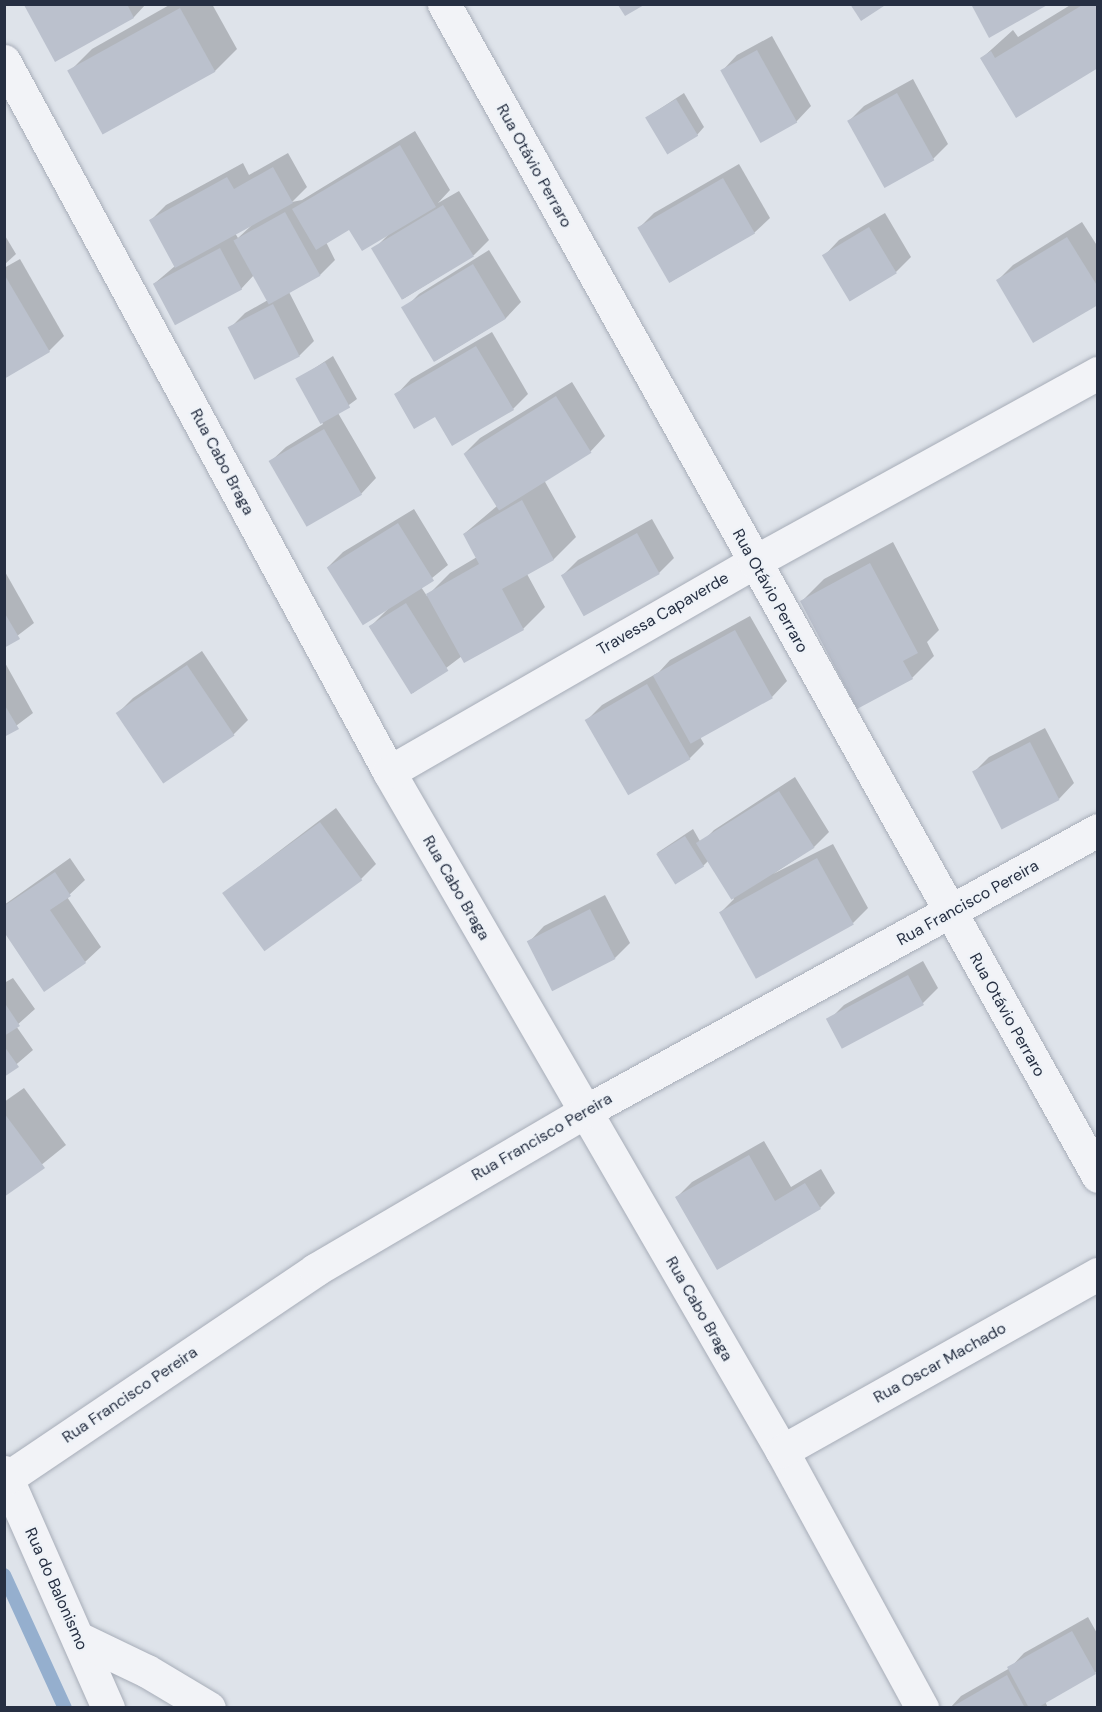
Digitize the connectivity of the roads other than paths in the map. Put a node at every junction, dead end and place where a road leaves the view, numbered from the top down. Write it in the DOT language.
graph roads {
  1 [pos="444,4"];
  2 [pos="4,61"];
  3 [pos="1098,373"];
  4 [pos="754,562"];
  5 [pos="389,772"];
  6 [pos="1098,830"];
  7 [pos="950,914"];
  8 [pos="585,1112"];
  9 [pos="1098,1176"];
  10 [pos="1098,1274"];
  11 [pos="782,1451"];
  12 [pos="6,1475"];
  13 [pos="78,1638"];
  14 [pos="108,1707"];
  15 [pos="209,1707"];
  16 [pos="922,1707"];
  1 -- 4 [label="street, Rua Otávio Perraro"];
  2 -- 5 [label="street, Rua Cabo Braga"];
  3 -- 4 [label="street, Travessa Capaverde"];
  4 -- 5 [label="street, Travessa Capaverde"];
  4 -- 7 [label="street, Rua Otávio Perraro"];
  5 -- 8 [label="street, Rua Cabo Braga"];
  6 -- 7 [label="street, Rua Francisco Pereira"];
  7 -- 8 [label="street, Rua Francisco Pereira"];
  7 -- 9 [label="street, Rua Otávio Perraro"];
  8 -- 11 [label="street, Rua Cabo Braga"];
  8 -- 12 [label="street, Rua Francisco Pereira"];
  10 -- 11 [label="street, Rua Oscar Machado"];
  11 -- 16 [label="street, Rua Cabo Braga"];
  12 -- 13 [label="street, Rua do Balonismo"];
  13 -- 14 [label="street, Rua do Balonismo"];
  13 -- 15 [label="street"];
}
